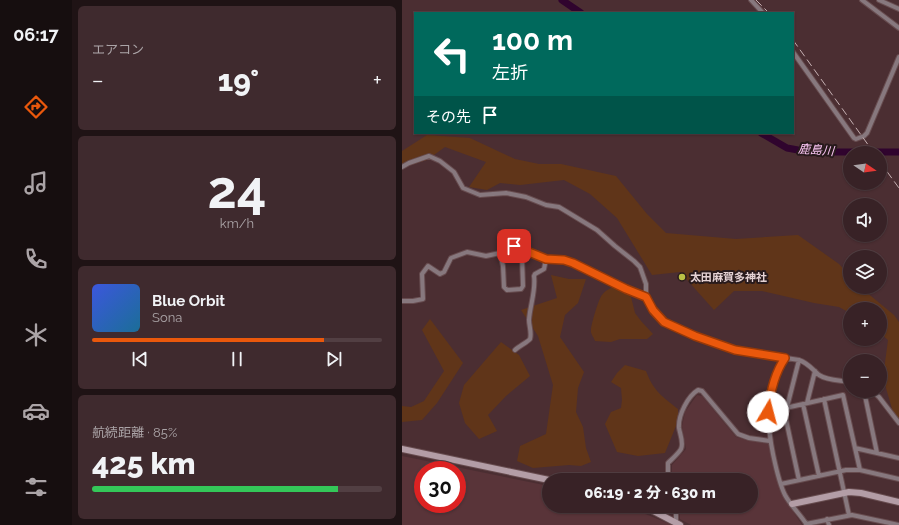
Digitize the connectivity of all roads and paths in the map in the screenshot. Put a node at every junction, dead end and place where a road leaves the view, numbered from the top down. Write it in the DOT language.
graph roads {
  1 [pos="751,0"];
  2 [pos="862,0"];
  3 [pos="879,0"];
  4 [pos="899,9"];
  5 [pos="762,12"];
  6 [pos="899,28"];
  7 [pos="794,53"];
  8 [pos="899,57"];
  9 [pos="402,167"];
  10 [pos="524,250"];
  11 [pos="500,253"];
  12 [pos="546,259"];
  13 [pos="646,297"];
  14 [pos="402,301"];
  15 [pos="515,350"];
  16 [pos="785,357"];
  17 [pos="799,360"];
  18 [pos="815,371"];
  19 [pos="843,381"];
  20 [pos="865,398"];
  21 [pos="880,398"];
  22 [pos="824,399"];
  23 [pos="805,404"];
  24 [pos="786,408"];
  25 [pos="768,412"];
  26 [pos="899,423"];
  27 [pos="770,441"];
  28 [pos="855,448"];
  29 [pos="402,449"];
  30 [pos="877,453"];
  31 [pos="899,458"];
  32 [pos="860,470"];
  33 [pos="839,471"];
  34 [pos="668,473"];
  35 [pos="819,476"];
  36 [pos="542,479"];
  37 [pos="899,479"];
  38 [pos="799,480"];
  39 [pos="781,484"];
  40 [pos="844,493"];
  41 [pos="899,502"];
  42 [pos="792,504"];
  43 [pos="657,513"];
  44 [pos="677,513"];
  45 [pos="849,515"];
  46 [pos="827,519"];
  47 [pos="678,524"];
  48 [pos="806,524"];
  49 [pos="899,524"];
  50 [pos="830,525"];
  1 -- 5 [label="street"];
  2 -- 6 [label="street"];
  3 -- 4 [label="street"];
  7 -- 8 [label="street"];
  9 -- 13 [label="street"];
  10 -- 11 [label="street"];
  10 -- 11 [label="street"];
  10 -- 12 [label="street"];
  11 -- 14 [label="street"];
  12 -- 13 [label="street"];
  12 -- 15 [label="street"];
  13 -- 16 [label="street"];
  16 -- 17 [label="street"];
  16 -- 25 [label="street"];
  17 -- 18 [label="street"];
  17 -- 24 [label="street"];
  18 -- 19 [label="street"];
  18 -- 23 [label="street"];
  20 -- 30 [label="street"];
  21 -- 26 [label="street"];
  22 -- 23 [label="street"];
  22 -- 28 [label="street"];
  22 -- 33 [label="street"];
  23 -- 24 [label="street"];
  23 -- 35 [label="street"];
  24 -- 25 [label="street"];
  24 -- 38 [label="street"];
  25 -- 27 [label="street"];
  27 -- 34 [label="street"];
  27 -- 39 [label="street"];
  28 -- 30 [label="street"];
  28 -- 32 [label="street"];
  29 -- 36 [label="street"];
  30 -- 31 [label="street"];
  32 -- 33 [label="street"];
  32 -- 37 [label="street"];
  33 -- 35 [label="street"];
  33 -- 40 [label="street"];
  35 -- 38 [label="street"];
  38 -- 39 [label="street"];
  39 -- 42 [label="street"];
  40 -- 41 [label="street"];
  40 -- 42 [label="street"];
  40 -- 45 [label="street"];
  42 -- 48 [label="street"];
  43 -- 47 [label="street"];
  44 -- 47 [label="street"];
  45 -- 46 [label="street"];
  45 -- 49 [label="street"];
  46 -- 48 [label="street"];
  46 -- 50 [label="street"];
}
